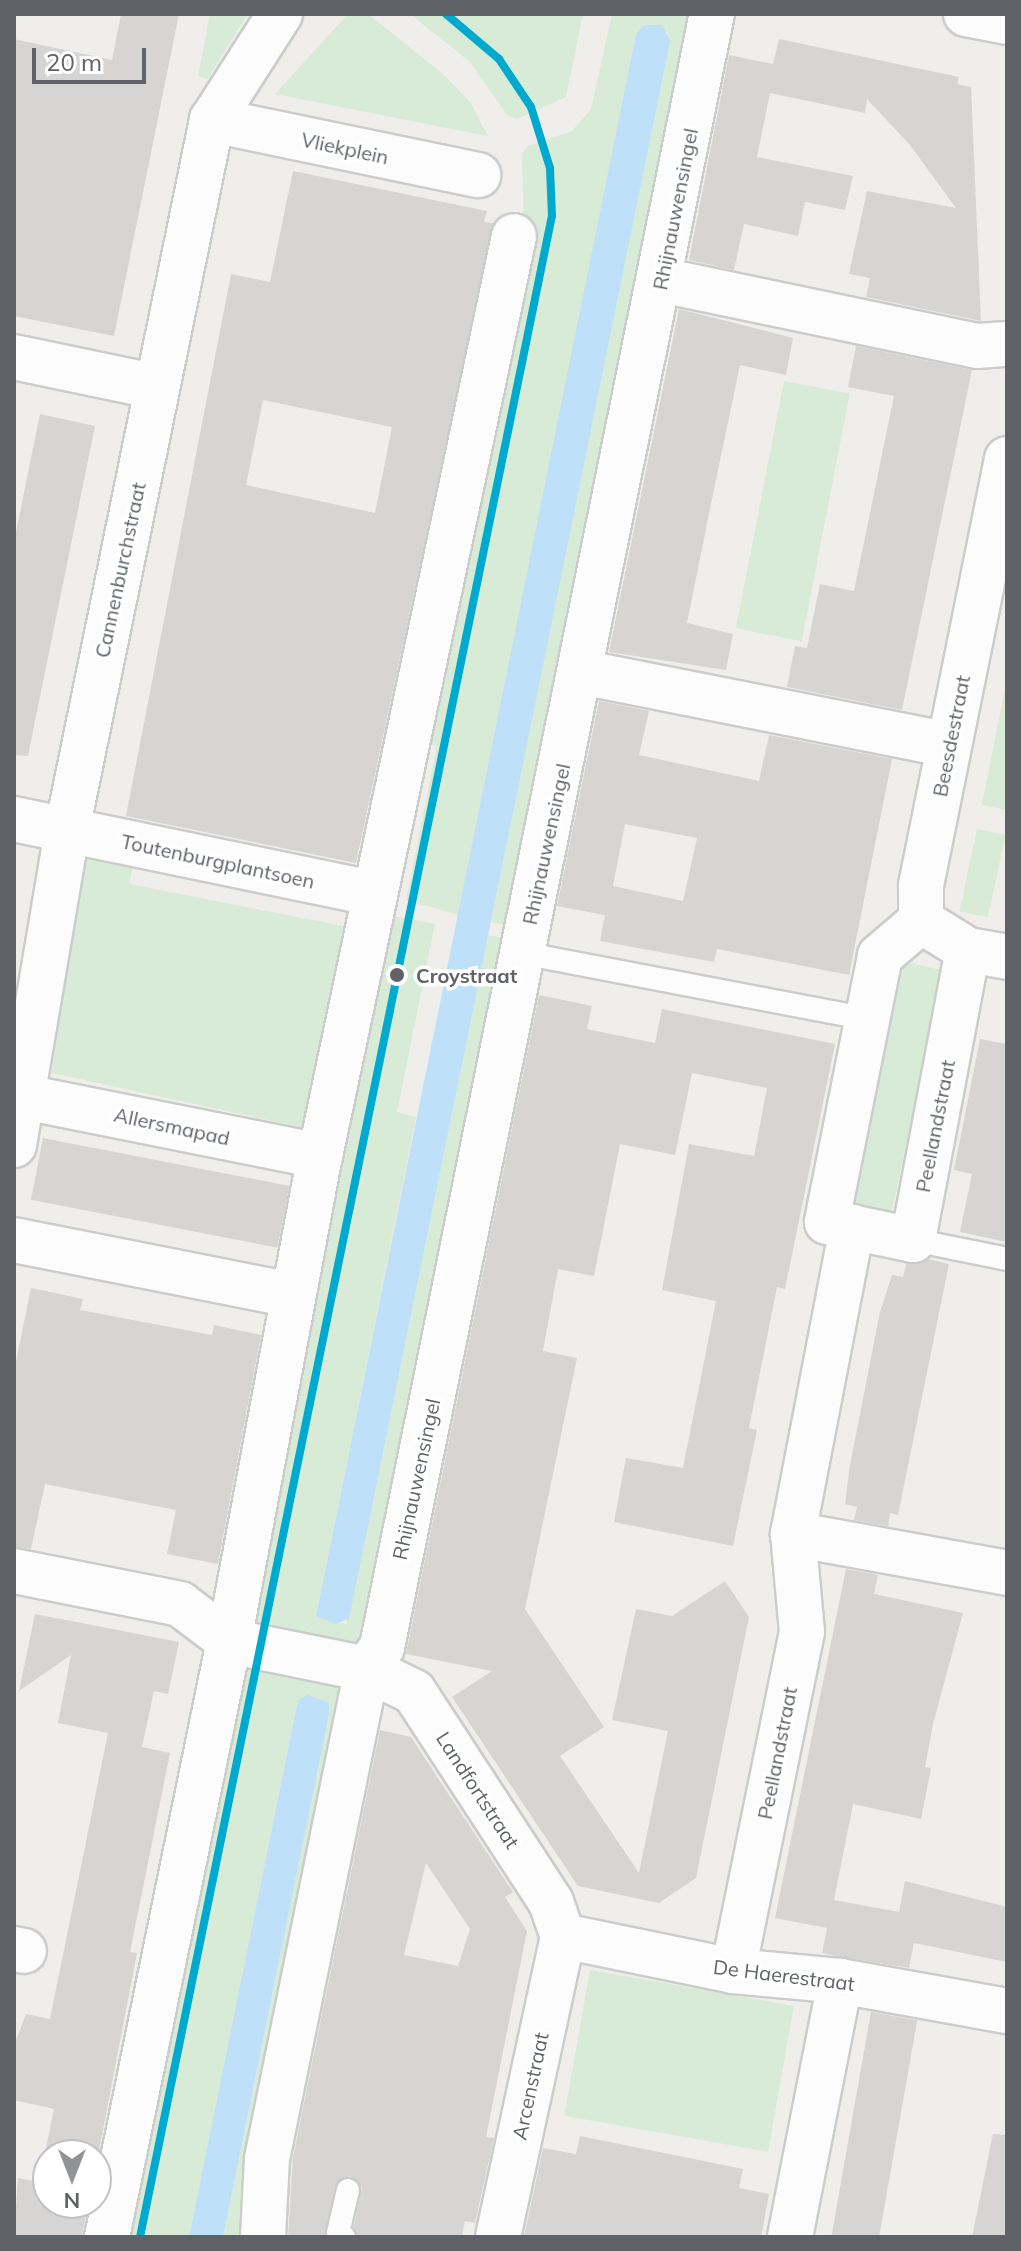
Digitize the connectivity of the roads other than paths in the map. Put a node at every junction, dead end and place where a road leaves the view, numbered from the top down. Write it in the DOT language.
graph roads {
  1 [pos="280,14"];
  2 [pos="712,14"];
  3 [pos="966,14"];
  4 [pos="1007,22"];
  5 [pos="212,120"];
  6 [pos="478,175"];
  7 [pos="514,236"];
  8 [pos="661,280"];
  9 [pos="1007,344"];
  10 [pos="14,357"];
  11 [pos="157,387"];
  12 [pos="1007,459"];
  13 [pos="581,672"];
  14 [pos="949,745"];
  15 [pos="14,819"];
  16 [pos="67,830"];
  17 [pos="368,892"];
  18 [pos="921,921"];
  19 [pos="987,953"];
  20 [pos="543,957"];
  21 [pos="867,1019"];
  22 [pos="19,1095"];
  23 [pos="14,1145"];
  24 [pos="320,1156"];
  25 [pos="852,1227"];
  26 [pos="14,1240"];
  27 [pos="913,1240"];
  28 [pos="1007,1259"];
  29 [pos="292,1295"];
  30 [pos="793,1534"];
  31 [pos="14,1571"];
  32 [pos="1007,1573"];
  33 [pos="229,1641"];
  34 [pos="367,1669"];
  35 [pos="563,1936"];
  36 [pos="733,1971"];
  37 [pos="840,1981"];
  38 [pos="1007,2011"];
  39 [pos="348,2190"];
  40 [pos="107,2237"];
  41 [pos="263,2237"];
  42 [pos="344,2237"];
  43 [pos="498,2237"];
  44 [pos="790,2237"];
  1 -- 5 [label="street, Cannenburchstraat"];
  2 -- 8 [label="street, Rhijnauwensingel"];
  3 -- 4 [label="street"];
  5 -- 6 [label="street, Vliekplein"];
  5 -- 11 [label="street, Cannenburchstraat"];
  7 -- 24 [label="street"];
  8 -- 9 [label="street"];
  8 -- 13 [label="street, Rhijnauwensingel"];
  10 -- 11 [label="street"];
  11 -- 16 [label="street, Cannenburchstraat"];
  12 -- 14 [label="street, Beesdestraat"];
  13 -- 14 [label="street"];
  13 -- 34 [label="street, Rhijnauwensingel"];
  14 -- 18 [label="street, Beesdestraat"];
  15 -- 16 [label="street, Toutenburgplantsoen"];
  16 -- 17 [label="street, Toutenburgplantsoen"];
  16 -- 22 [label="street, Cannenburchstraat"];
  18 -- 19 [label="street"];
  18 -- 21 [label="street"];
  19 -- 27 [label="street, Peellandstraat"];
  20 -- 21 [label="lane"];
  21 -- 25 [label="street"];
  22 -- 23 [label="street, Cannenburchstraat"];
  22 -- 24 [label="street, Allersmapad"];
  24 -- 29 [label="street"];
  25 -- 27 [label="street"];
  25 -- 30 [label="street, Peellandstraat"];
  26 -- 29 [label="street"];
  27 -- 28 [label="lane"];
  29 -- 33 [label="street"];
  30 -- 32 [label="street"];
  30 -- 36 [label="street, Peellandstraat"];
  31 -- 33 [label="street"];
  33 -- 34 [label="street"];
  33 -- 40 [label="street"];
  34 -- 35 [label="street, Landfortstraat"];
  34 -- 41 [label="street, Rhijnauwensingel"];
  35 -- 36 [label="street, De Haerestraat"];
  35 -- 43 [label="street, Arcenstraat"];
  36 -- 37 [label="street, De Haerestraat"];
  37 -- 38 [label="street, De Haerestraat"];
  37 -- 44 [label="street"];
  39 -- 42 [label="lane"];
}
